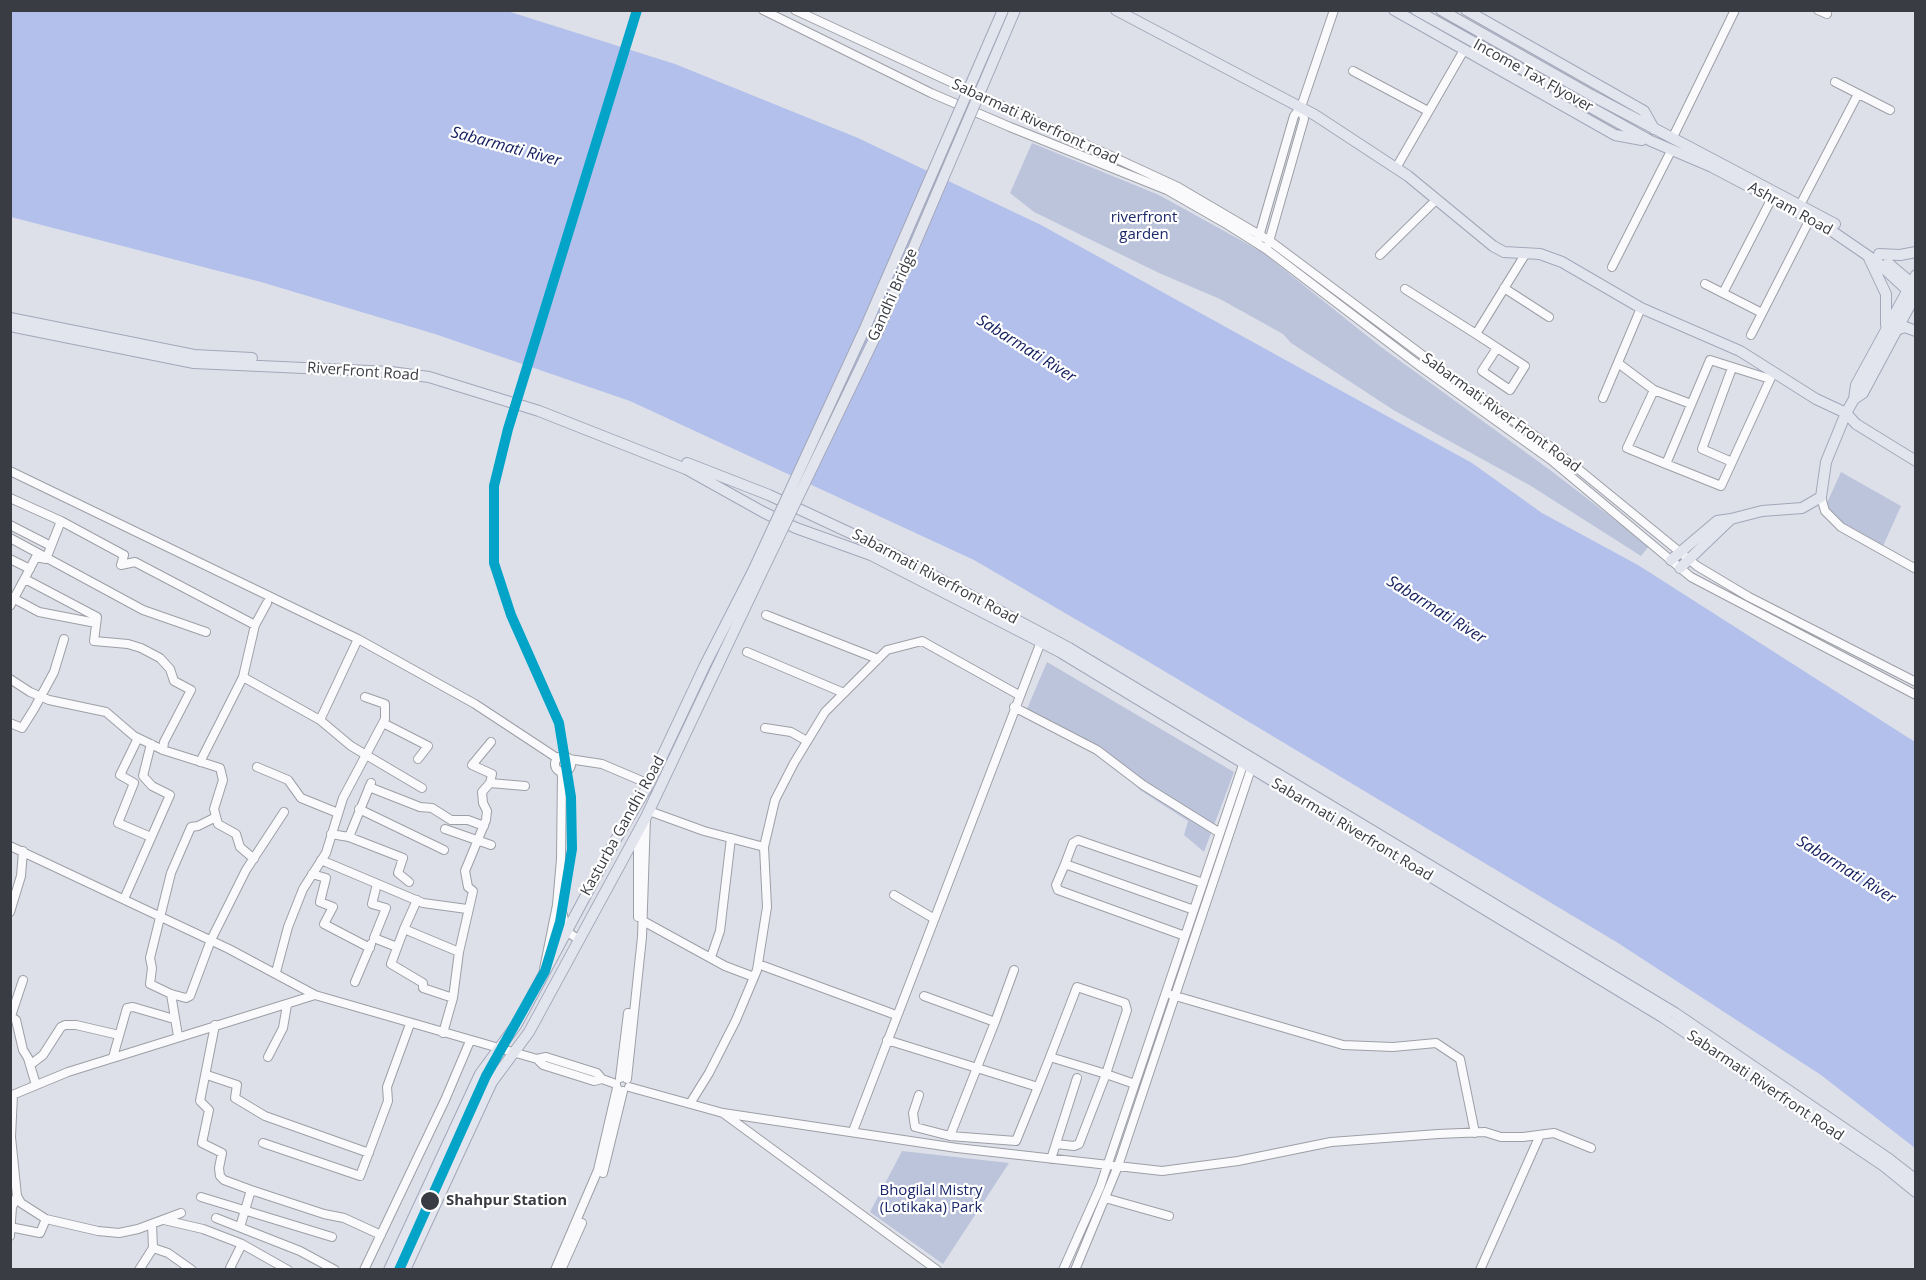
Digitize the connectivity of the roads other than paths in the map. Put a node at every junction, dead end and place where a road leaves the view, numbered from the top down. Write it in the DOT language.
graph roads {
  1 [pos="763,10"];
  2 [pos="795,10"];
  3 [pos="1003,10"];
  4 [pos="1015,10"];
  5 [pos="1116,10"];
  6 [pos="1334,10"];
  7 [pos="1394,10"];
  8 [pos="1416,10"];
  9 [pos="1442,10"];
  10 [pos="1466,10"];
  11 [pos="1735,10"];
  12 [pos="1464,50"];
  13 [pos="1353,71"];
  14 [pos="1835,82"];
  15 [pos="1858,94"];
  16 [pos="1301,107"];
  17 [pos="1890,110"];
  18 [pos="1428,111"];
  19 [pos="1654,129"];
  20 [pos="1672,137"];
  21 [pos="1651,141"];
  22 [pos="1671,151"];
  23 [pos="1396,168"];
  24 [pos="1772,198"];
  25 [pos="1437,200"];
  26 [pos="1800,205"];
  27 [pos="1810,219"];
  28 [pos="1259,239"];
  29 [pos="1268,245"];
  30 [pos="1526,252"];
  31 [pos="1916,252"];
  32 [pos="1380,255"];
  33 [pos="1873,255"];
  34 [pos="1612,267"];
  35 [pos="1706,284"];
  36 [pos="1504,288"];
  37 [pos="1405,289"];
  38 [pos="1913,289"];
  39 [pos="1723,293"];
  40 [pos="1641,308"];
  41 [pos="1762,313"];
  42 [pos="1549,317"];
  43 [pos="10,318"];
  44 [pos="10,326"];
  45 [pos="1891,329"];
  46 [pos="1916,331"];
  47 [pos="1476,334"];
  48 [pos="1751,335"];
  49 [pos="1497,348"];
  50 [pos="1618,363"];
  51 [pos="1732,368"];
  52 [pos="1772,376"];
  53 [pos="1654,390"];
  54 [pos="1603,398"];
  55 [pos="1691,404"];
  56 [pos="1846,413"];
  57 [pos="1916,460"];
  58 [pos="1732,462"];
  59 [pos="1666,464"];
  60 [pos="10,471"];
  61 [pos="1821,497"];
  62 [pos="10,498"];
  63 [pos="764,512"];
  64 [pos="806,512"];
  65 [pos="1731,519"];
  66 [pos="61,521"];
  67 [pos="10,525"];
  68 [pos="10,538"];
  69 [pos="51,546"];
  70 [pos="1675,556"];
  71 [pos="1689,557"];
  72 [pos="10,559"];
  73 [pos="46,559"];
  74 [pos="1680,568"];
  75 [pos="30,569"];
  76 [pos="1916,569"];
  77 [pos="757,573"];
  78 [pos="25,579"];
  79 [pos="12,601"];
  80 [pos="267,603"];
  81 [pos="766,615"];
  82 [pos="96,623"];
  83 [pos="255,625"];
  84 [pos="206,632"];
  85 [pos="1042,638"];
  86 [pos="64,639"];
  87 [pos="358,639"];
  88 [pos="747,652"];
  89 [pos="878,659"];
  90 [pos="243,677"];
  91 [pos="10,680"];
  92 [pos="1916,682"];
  93 [pos="844,693"];
  94 [pos="1019,695"];
  95 [pos="1916,695"];
  96 [pos="41,697"];
  97 [pos="365,697"];
  98 [pos="1014,707"];
  99 [pos="320,720"];
  100 [pos="10,723"];
  101 [pos="383,723"];
  102 [pos="765,728"];
  103 [pos="138,738"];
  104 [pos="807,741"];
  105 [pos="491,742"];
  106 [pos="152,744"];
  107 [pos="164,750"];
  108 [pos="366,754"];
  109 [pos="557,758"];
  110 [pos="418,759"];
  111 [pos="569,759"];
  112 [pos="1249,761"];
  113 [pos="200,762"];
  114 [pos="257,767"];
  115 [pos="562,771"];
  116 [pos="490,783"];
  117 [pos="649,784"];
  118 [pos="525,786"];
  119 [pos="422,788"];
  120 [pos="359,809"];
  121 [pos="284,812"];
  122 [pos="338,813"];
  123 [pos="647,814"];
  124 [pos="216,816"];
  125 [pos="484,826"];
  126 [pos="445,829"];
  127 [pos="639,830"];
  128 [pos="1220,833"];
  129 [pos="331,834"];
  130 [pos="152,837"];
  131 [pos="349,837"];
  132 [pos="731,838"];
  133 [pos="478,840"];
  134 [pos="491,845"];
  135 [pos="10,846"];
  136 [pos="764,847"];
  137 [pos="444,850"];
  138 [pos="23,851"];
  139 [pos="254,859"];
  140 [pos="321,861"];
  141 [pos="1065,864"];
  142 [pos="312,874"];
  143 [pos="409,882"];
  144 [pos="1203,883"];
  145 [pos="377,884"];
  146 [pos="894,895"];
  147 [pos="124,899"];
  148 [pos="417,900"];
  149 [pos="557,905"];
  150 [pos="467,909"];
  151 [pos="1194,910"];
  152 [pos="10,912"];
  153 [pos="161,917"];
  154 [pos="933,918"];
  155 [pos="643,921"];
  156 [pos="404,929"];
  157 [pos="566,931"];
  158 [pos="1185,936"];
  159 [pos="374,938"];
  160 [pos="578,939"];
  161 [pos="211,940"];
  162 [pos="398,947"];
  163 [pos="370,948"];
  164 [pos="459,952"];
  165 [pos="711,957"];
  166 [pos="758,964"];
  167 [pos="1014,970"];
  168 [pos="276,972"];
  169 [pos="543,972"];
  170 [pos="754,977"];
  171 [pos="23,980"];
  172 [pos="356,982"];
  173 [pos="1166,993"];
  174 [pos="171,994"];
  175 [pos="315,995"];
  176 [pos="924,996"];
  177 [pos="1176,996"];
  178 [pos="453,998"];
  179 [pos="287,1005"];
  180 [pos="11,1016"];
  181 [pos="896,1016"];
  182 [pos="174,1019"];
  183 [pos="995,1022"];
  184 [pos="215,1024"];
  185 [pos="410,1024"];
  186 [pos="443,1033"];
  187 [pos="119,1035"];
  188 [pos="178,1036"];
  189 [pos="887,1040"];
  190 [pos="470,1041"];
  191 [pos="497,1048"];
  192 [pos="513,1052"];
  193 [pos="1050,1056"];
  194 [pos="113,1057"];
  195 [pos="268,1057"];
  196 [pos="30,1065"];
  197 [pos="976,1070"];
  198 [pos="1106,1074"];
  199 [pos="207,1075"];
  200 [pos="1077,1078"];
  201 [pos="622,1084"];
  202 [pos="1135,1084"];
  203 [pos="36,1085"];
  204 [pos="1038,1087"];
  205 [pos="12,1095"];
  206 [pos="920,1095"];
  207 [pos="691,1102"];
  208 [pos="723,1113"];
  209 [pos="853,1131"];
  210 [pos="1475,1133"];
  211 [pos="1540,1135"];
  212 [pos="950,1136"];
  213 [pos="263,1143"];
  214 [pos="1056,1144"];
  215 [pos="1591,1148"];
  216 [pos="369,1153"];
  217 [pos="1050,1159"];
  218 [pos="1107,1165"];
  219 [pos="1118,1166"];
  220 [pos="1916,1180"];
  221 [pos="251,1190"];
  222 [pos="1916,1192"];
  223 [pos="17,1196"];
  224 [pos="201,1197"];
  225 [pos="1105,1198"];
  226 [pos="244,1212"];
  227 [pos="181,1213"];
  228 [pos="1169,1216"];
  229 [pos="216,1218"];
  230 [pos="46,1219"];
  231 [pos="164,1220"];
  232 [pos="153,1224"];
  233 [pos="240,1227"];
  234 [pos="11,1230"];
  235 [pos="381,1235"];
  236 [pos="332,1237"];
  237 [pos="242,1244"];
  238 [pos="153,1248"];
  239 [pos="139,1269"];
  240 [pos="192,1269"];
  241 [pos="230,1269"];
  242 [pos="288,1269"];
  243 [pos="335,1269"];
  244 [pos="364,1269"];
  245 [pos="389,1269"];
  246 [pos="405,1269"];
  247 [pos="555,1269"];
  248 [pos="561,1269"];
  249 [pos="937,1269"];
  250 [pos="1063,1269"];
  251 [pos="1075,1269"];
  252 [pos="1480,1269"];
  1 -- 28 [label="street, Sabarmati Riverfront road"];
  2 -- 28 [label="street, Sabarmati Riverfront road"];
  3 -- 77 [label="main road, Gandhi Bridge, bridge"];
  4 -- 77 [label="main road, Gandhi Bridge, bridge"];
  5 -- 16 [label="main road"];
  6 -- 16 [label="street"];
  7 -- 12 [label="main road"];
  8 -- 21 [label="main road, Income Tax Flyover"];
  9 -- 19 [label="main road, Income Tax Flyover"];
  10 -- 19 [label="main road"];
  11 -- 20 [label="street"];
  12 -- 18 [label="street"];
  12 -- 21 [label="main road"];
  13 -- 18 [label="street"];
  14 -- 15 [label="street"];
  15 -- 17 [label="street"];
  15 -- 26 [label="street"];
  16 -- 23 [label="main road"];
  16 -- 28 [label="street"];
  16 -- 29 [label="street"];
  18 -- 23 [label="street"];
  19 -- 20 [label="main road, Ashram Road"];
  20 -- 26 [label="main road, Ashram Road"];
  21 -- 22 [label="main road, Ashram Road"];
  22 -- 24 [label="main road, Ashram Road"];
  22 -- 34 [label="street"];
  23 -- 25 [label="main road"];
  24 -- 27 [label="main road, Ashram Road"];
  24 -- 39 [label="street"];
  25 -- 30 [label="main road"];
  25 -- 32 [label="street"];
  26 -- 33 [label="main road, Ashram Road"];
  27 -- 33 [label="main road, Ashram Road"];
  27 -- 41 [label="street"];
  28 -- 29 [label="street, Sabarmati Riverfront road"];
  29 -- 70 [label="street, Sabarmati Riverfront road"];
  30 -- 36 [label="street"];
  30 -- 40 [label="main road"];
  31 -- 33 [label="main road"];
  33 -- 38 [label="main road, Ashram Road"];
  33 -- 45 [label="main road"];
  35 -- 39 [label="street"];
  36 -- 42 [label="street"];
  36 -- 47 [label="street"];
  37 -- 47 [label="street"];
  38 -- 45 [label="main road"];
  39 -- 41 [label="street"];
  40 -- 50 [label="street"];
  40 -- 52 [label="main road"];
  41 -- 48 [label="street"];
  43 -- 64 [label="main road, RiverFront Road"];
  44 -- 63 [label="main road, RiverFront Road"];
  45 -- 46 [label="main road"];
  45 -- 56 [label="main road"];
  47 -- 49 [label="street"];
  49 -- 49 [label="street"];
  50 -- 53 [label="street"];
  50 -- 54 [label="street"];
  51 -- 52 [label="street"];
  51 -- 55 [label="street"];
  51 -- 58 [label="street"];
  52 -- 56 [label="main road"];
  52 -- 58 [label="street"];
  53 -- 55 [label="street"];
  53 -- 59 [label="street"];
  55 -- 59 [label="street"];
  56 -- 57 [label="main road"];
  56 -- 61 [label="main road"];
  58 -- 59 [label="street"];
  60 -- 87 [label="street"];
  61 -- 65 [label="main road"];
  61 -- 76 [label="street"];
  62 -- 66 [label="street"];
  63 -- 85 [label="main road, Sabarmati Riverfront Road"];
  64 -- 85 [label="main road, Sabarmati Riverfront Road"];
  65 -- 70 [label="main road"];
  65 -- 71 [label="main road"];
  66 -- 69 [label="street"];
  66 -- 83 [label="street"];
  67 -- 69 [label="street"];
  68 -- 73 [label="street"];
  69 -- 73 [label="street"];
  70 -- 71 [label="street"];
  70 -- 74 [label="street"];
  71 -- 74 [label="main road"];
  71 -- 92 [label="street"];
  72 -- 75 [label="street"];
  73 -- 75 [label="street"];
  73 -- 84 [label="street"];
  74 -- 95 [label="street"];
  75 -- 78 [label="street"];
  77 -- 117 [label="main road, Kasturba Gandhi Road"];
  77 -- 123 [label="main road, Kasturba Gandhi Road"];
  78 -- 79 [label="street"];
  78 -- 82 [label="street"];
  79 -- 82 [label="street"];
  80 -- 83 [label="street"];
  81 -- 89 [label="street"];
  82 -- 107 [label="street"];
  83 -- 90 [label="street"];
  85 -- 94 [label="street"];
  85 -- 112 [label="main road, Sabarmati Riverfront Road"];
  86 -- 96 [label="street"];
  87 -- 99 [label="street"];
  87 -- 109 [label="street"];
  88 -- 93 [label="street"];
  89 -- 93 [label="street"];
  89 -- 94 [label="street"];
  90 -- 99 [label="street"];
  90 -- 113 [label="street"];
  91 -- 96 [label="street"];
  93 -- 104 [label="street"];
  94 -- 98 [label="street"];
  96 -- 100 [label="street"];
  96 -- 103 [label="street"];
  97 -- 101 [label="street"];
  98 -- 128 [label="street"];
  98 -- 154 [label="street"];
  99 -- 108 [label="street"];
  101 -- 108 [label="street"];
  101 -- 110 [label="street"];
  102 -- 104 [label="street"];
  103 -- 106 [label="street"];
  103 -- 130 [label="street"];
  104 -- 136 [label="street"];
  105 -- 116 [label="street"];
  106 -- 107 [label="street"];
  106 -- 130 [label="street"];
  107 -- 113 [label="street"];
  108 -- 119 [label="street"];
  108 -- 122 [label="street"];
  109 -- 111 [label="street"];
  109 -- 115 [label="street"];
  111 -- 115 [label="street"];
  111 -- 117 [label="street"];
  112 -- 128 [label="street"];
  112 -- 177 [label="street"];
  112 -- 220 [label="main road, Sabarmati Riverfront Road"];
  112 -- 222 [label="main road, Sabarmati Riverfront Road"];
  113 -- 124 [label="street"];
  114 -- 122 [label="street"];
  115 -- 149 [label="street"];
  116 -- 118 [label="street"];
  116 -- 125 [label="street"];
  117 -- 157 [label="main road, Kasturba Gandhi Road"];
  120 -- 125 [label="street"];
  120 -- 131 [label="street"];
  120 -- 137 [label="street"];
  121 -- 139 [label="street"];
  122 -- 129 [label="street"];
  123 -- 127 [label="main road, Kasturba Gandhi Road"];
  123 -- 132 [label="street"];
  123 -- 155 [label="street"];
  124 -- 139 [label="street"];
  124 -- 153 [label="street"];
  125 -- 133 [label="street"];
  126 -- 133 [label="street"];
  127 -- 160 [label="main road, Kasturba Gandhi Road"];
  127 -- 201 [label="street"];
  128 -- 144 [label="street"];
  129 -- 131 [label="street"];
  129 -- 140 [label="street"];
  130 -- 147 [label="street"];
  131 -- 143 [label="street"];
  132 -- 136 [label="street"];
  132 -- 165 [label="street"];
  133 -- 134 [label="street"];
  133 -- 150 [label="street"];
  135 -- 138 [label="street"];
  136 -- 166 [label="street"];
  138 -- 147 [label="street"];
  138 -- 152 [label="street"];
  139 -- 161 [label="street"];
  140 -- 142 [label="street"];
  140 -- 145 [label="street"];
  141 -- 144 [label="street"];
  141 -- 151 [label="street"];
  141 -- 158 [label="street"];
  142 -- 163 [label="street"];
  142 -- 168 [label="street"];
  144 -- 151 [label="street"];
  145 -- 148 [label="street"];
  145 -- 159 [label="street"];
  146 -- 154 [label="street"];
  147 -- 153 [label="street"];
  148 -- 150 [label="street"];
  148 -- 156 [label="street"];
  149 -- 157 [label="street"];
  149 -- 169 [label="street"];
  150 -- 164 [label="street"];
  151 -- 158 [label="street"];
  153 -- 161 [label="street"];
  153 -- 174 [label="street"];
  154 -- 181 [label="street"];
  155 -- 165 [label="street"];
  155 -- 201 [label="street"];
  156 -- 162 [label="street"];
  156 -- 164 [label="street"];
  157 -- 160 [label="street"];
  157 -- 169 [label="main road, Kasturba Gandhi Road"];
  158 -- 173 [label="street"];
  159 -- 162 [label="street"];
  159 -- 163 [label="street"];
  160 -- 192 [label="main road, Kasturba Gandhi Road"];
  161 -- 168 [label="street"];
  161 -- 174 [label="street"];
  162 -- 178 [label="street"];
  163 -- 172 [label="street"];
  164 -- 178 [label="street"];
  165 -- 170 [label="street"];
  166 -- 170 [label="street"];
  166 -- 181 [label="street"];
  167 -- 183 [label="street"];
  168 -- 175 [label="street"];
  169 -- 191 [label="main road, Kasturba Gandhi Road"];
  170 -- 207 [label="street"];
  171 -- 180 [label="street"];
  173 -- 177 [label="street"];
  173 -- 202 [label="street"];
  174 -- 182 [label="street"];
  175 -- 179 [label="street"];
  175 -- 185 [label="street"];
  176 -- 183 [label="street"];
  177 -- 210 [label="street"];
  177 -- 219 [label="street"];
  178 -- 186 [label="street"];
  179 -- 184 [label="street"];
  179 -- 195 [label="street"];
  180 -- 196 [label="street"];
  181 -- 189 [label="street"];
  182 -- 187 [label="street"];
  182 -- 188 [label="street"];
  183 -- 197 [label="street"];
  184 -- 188 [label="street"];
  184 -- 199 [label="street"];
  185 -- 186 [label="street"];
  185 -- 216 [label="street"];
  186 -- 190 [label="street"];
  187 -- 194 [label="street"];
  187 -- 196 [label="street"];
  188 -- 194 [label="street"];
  189 -- 197 [label="street"];
  189 -- 209 [label="street"];
  190 -- 191 [label="street"];
  190 -- 235 [label="street"];
  191 -- 192 [label="street"];
  191 -- 245 [label="main road, Kasturba Gandhi Road"];
  192 -- 201 [label="street"];
  192 -- 246 [label="main road, Kasturba Gandhi Road"];
  193 -- 198 [label="street"];
  193 -- 198 [label="street"];
  193 -- 204 [label="street"];
  194 -- 203 [label="street"];
  196 -- 203 [label="street"];
  197 -- 204 [label="street"];
  197 -- 212 [label="street"];
  198 -- 202 [label="street"];
  198 -- 214 [label="street"];
  199 -- 216 [label="street"];
  199 -- 221 [label="street"];
  200 -- 214 [label="street"];
  201 -- 207 [label="street"];
  201 -- 247 [label="street"];
  201 -- 248 [label="street"];
  202 -- 218 [label="street"];
  203 -- 205 [label="street"];
  204 -- 212 [label="street"];
  205 -- 223 [label="street"];
  206 -- 212 [label="street"];
  207 -- 208 [label="street"];
  208 -- 209 [label="street"];
  208 -- 249 [label="street"];
  209 -- 217 [label="street"];
  210 -- 211 [label="street"];
  210 -- 219 [label="street"];
  211 -- 215 [label="street"];
  211 -- 252 [label="street"];
  213 -- 216 [label="street"];
  214 -- 217 [label="street"];
  217 -- 218 [label="street"];
  218 -- 219 [label="street"];
  218 -- 250 [label="street"];
  219 -- 225 [label="street"];
  221 -- 226 [label="street"];
  221 -- 235 [label="street"];
  223 -- 230 [label="street"];
  223 -- 234 [label="street"];
  224 -- 226 [label="street"];
  225 -- 228 [label="street"];
  225 -- 251 [label="street"];
  226 -- 233 [label="street"];
  226 -- 236 [label="street"];
  227 -- 231 [label="street"];
  229 -- 233 [label="street"];
  230 -- 232 [label="street"];
  230 -- 234 [label="street"];
  231 -- 232 [label="street"];
  231 -- 237 [label="street"];
  232 -- 238 [label="street"];
  233 -- 243 [label="street"];
  235 -- 244 [label="street"];
  237 -- 241 [label="street"];
  237 -- 242 [label="street"];
  238 -- 239 [label="street"];
  238 -- 240 [label="street"];
}
